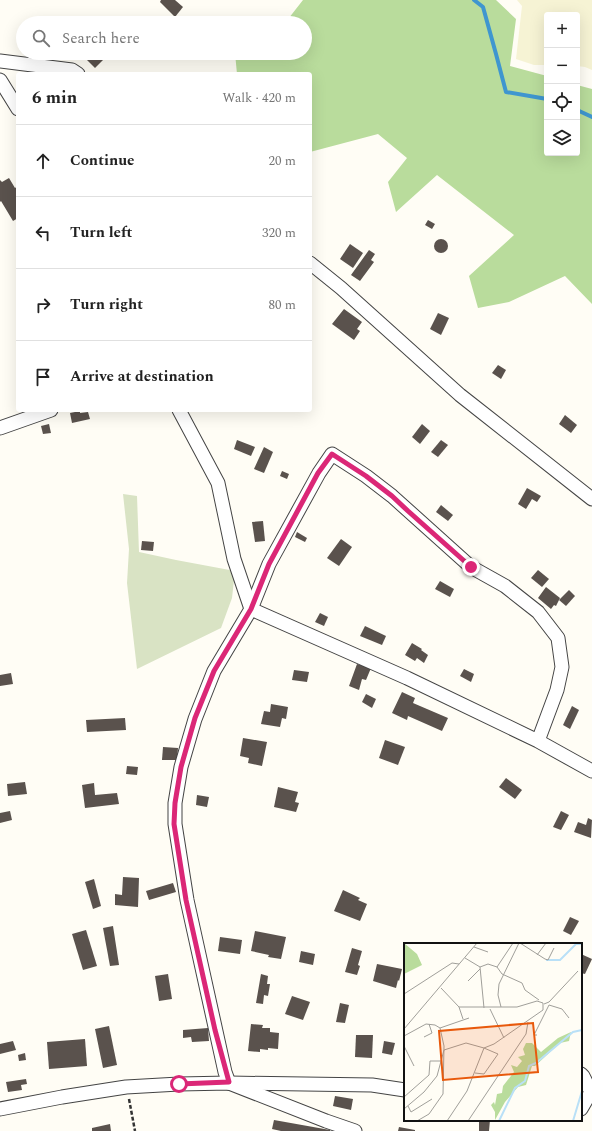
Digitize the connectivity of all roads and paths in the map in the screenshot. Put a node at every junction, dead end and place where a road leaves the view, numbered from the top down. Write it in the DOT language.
graph roads {
  1 [pos="0,60"];
  2 [pos="75,72"];
  3 [pos="0,80"];
  4 [pos="16,106"];
  5 [pos="312,266"];
  6 [pos="45,412"];
  7 [pos="180,412"];
  8 [pos="0,428"];
  9 [pos="592,499"];
  10 [pos="251,609"];
  11 [pos="538,741"];
  12 [pos="592,771"];
  13 [pos="582,1075"];
  14 [pos="229,1082"];
  15 [pos="126,1087"];
  16 [pos="404,1090"];
  17 [pos="0,1109"];
  18 [pos="582,1109"];
  19 [pos="582,1111"];
  20 [pos="592,1113"];
  21 [pos="135,1131"];
  22 [pos="354,1131"];
  1 -- 2 [label="street"];
  3 -- 4 [label="street"];
  5 -- 9 [label="street"];
  6 -- 8 [label="street"];
  7 -- 10 [label="street"];
  10 -- 11 [label="street"];
  10 -- 11 [label="street"];
  10 -- 14 [label="street"];
  11 -- 12 [label="street"];
  13 -- 18 [label="street"];
  14 -- 15 [label="street"];
  14 -- 16 [label="street"];
  14 -- 22 [label="street"];
  15 -- 17 [label="street"];
  15 -- 21 [label="path"];
  19 -- 20 [label="street"];
}
